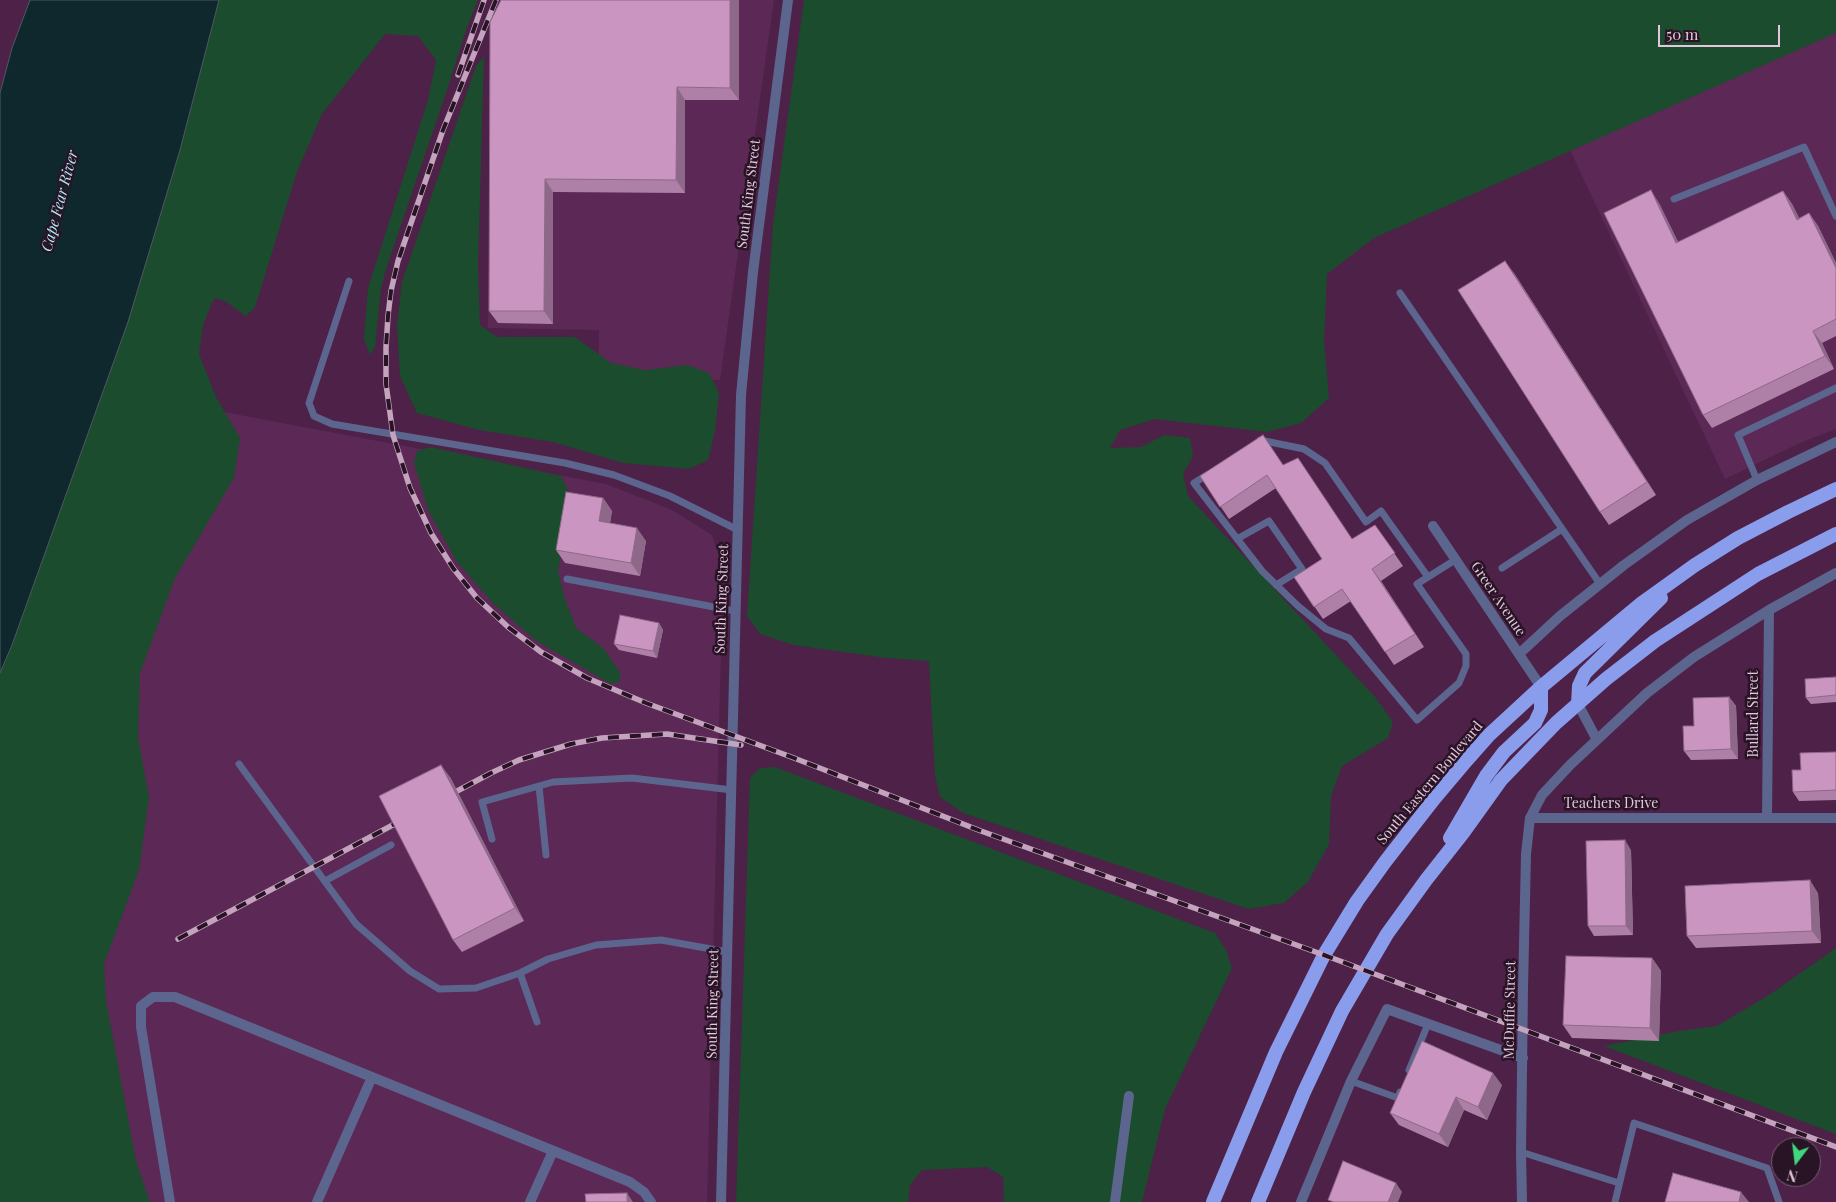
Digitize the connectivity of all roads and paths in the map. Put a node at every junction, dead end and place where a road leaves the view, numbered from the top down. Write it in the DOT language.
graph roads {
  1 [pos="788,0"];
  2 [pos="1674,198"];
  3 [pos="1836,216"];
  4 [pos="349,281"];
  5 [pos="1400,293"];
  6 [pos="1836,388"];
  7 [pos="1836,442"];
  8 [pos="1252,445"];
  9 [pos="1211,472"];
  10 [pos="1757,480"];
  11 [pos="1836,489"];
  12 [pos="1433,526"];
  13 [pos="1562,528"];
  14 [pos="738,530"];
  15 [pos="1836,534"];
  16 [pos="1238,539"];
  17 [pos="1455,560"];
  18 [pos="1695,565"];
  19 [pos="1502,568"];
  20 [pos="1836,573"];
  21 [pos="1428,577"];
  22 [pos="567,579"];
  23 [pos="1600,584"];
  24 [pos="1276,586"];
  25 [pos="735,610"];
  26 [pos="1769,610"];
  27 [pos="1519,654"];
  28 [pos="1541,687"];
  29 [pos="1578,704"];
  30 [pos="1597,740"];
  31 [pos="239,764"];
  32 [pos="538,786"];
  33 [pos="732,790"];
  34 [pos="1530,818"];
  35 [pos="1768,818"];
  36 [pos="1836,818"];
  37 [pos="492,839"];
  38 [pos="391,845"];
  39 [pos="546,855"];
  40 [pos="1426,880"];
  41 [pos="325,881"];
  42 [pos="728,952"];
  43 [pos="520,973"];
  44 [pos="536,1022"];
  45 [pos="1428,1024"];
  46 [pos="1523,1058"];
  47 [pos="372,1077"];
  48 [pos="1405,1079"];
  49 [pos="1351,1081"];
  50 [pos="1402,1088"];
  51 [pos="1129,1096"];
  52 [pos="553,1151"];
  53 [pos="1521,1152"];
  54 [pos="1619,1183"];
  55 [pos="170,1202"];
  56 [pos="318,1202"];
  57 [pos="530,1202"];
  58 [pos="651,1202"];
  59 [pos="721,1202"];
  60 [pos="1116,1202"];
  61 [pos="1213,1202"];
  62 [pos="1258,1202"];
  63 [pos="1301,1202"];
  64 [pos="1522,1202"];
  65 [pos="1615,1202"];
  66 [pos="1779,1202"];
  1 -- 14 [label="street, South King Street"];
  2 -- 3 [label="lane"];
  4 -- 14 [label="lane"];
  5 -- 13 [label="lane"];
  6 -- 10 [label="lane"];
  7 -- 10 [label="street"];
  8 -- 21 [label="lane"];
  9 -- 16 [label="lane"];
  10 -- 23 [label="street"];
  11 -- 18 [label="highway, South Eastern Boulevard"];
  12 -- 17 [label="street, Greer Avenue"];
  13 -- 19 [label="lane"];
  13 -- 23 [label="lane"];
  14 -- 25 [label="street, South King Street"];
  15 -- 29 [label="highway"];
  16 -- 24 [label="lane"];
  16 -- 24 [label="lane"];
  17 -- 21 [label="lane"];
  17 -- 27 [label="street, Greer Avenue"];
  18 -- 28 [label="highway, South Eastern Boulevard"];
  18 -- 29 [label="highway"];
  20 -- 26 [label="street"];
  21 -- 24 [label="lane"];
  22 -- 25 [label="lane"];
  23 -- 27 [label="street"];
  25 -- 33 [label="street, South King Street"];
  26 -- 30 [label="street"];
  26 -- 35 [label="street, Bullard Street"];
  27 -- 28 [label="street, Greer Avenue"];
  28 -- 40 [label="highway"];
  28 -- 61 [label="highway, South Eastern Boulevard"];
  29 -- 30 [label="street"];
  29 -- 40 [label="highway"];
  30 -- 34 [label="street, Teachers Drive"];
  31 -- 41 [label="lane"];
  32 -- 33 [label="lane"];
  32 -- 37 [label="lane"];
  32 -- 39 [label="lane"];
  33 -- 42 [label="street, South King Street"];
  34 -- 35 [label="street, Teachers Drive"];
  34 -- 46 [label="street, McDuffie Street"];
  35 -- 36 [label="street, Teachers Drive"];
  38 -- 41 [label="lane"];
  40 -- 62 [label="highway"];
  41 -- 43 [label="lane"];
  42 -- 43 [label="lane"];
  42 -- 59 [label="street, South King Street"];
  43 -- 44 [label="lane"];
  45 -- 46 [label="street"];
  45 -- 48 [label="lane"];
  45 -- 49 [label="street"];
  46 -- 53 [label="street, McDuffie Street"];
  47 -- 52 [label="street"];
  47 -- 55 [label="street"];
  47 -- 56 [label="street"];
  49 -- 50 [label="lane"];
  49 -- 63 [label="street"];
  51 -- 60 [label="street"];
  52 -- 57 [label="street"];
  52 -- 58 [label="street"];
  53 -- 54 [label="lane"];
  53 -- 64 [label="street, McDuffie Street"];
  54 -- 65 [label="lane"];
  54 -- 66 [label="lane"];
}
